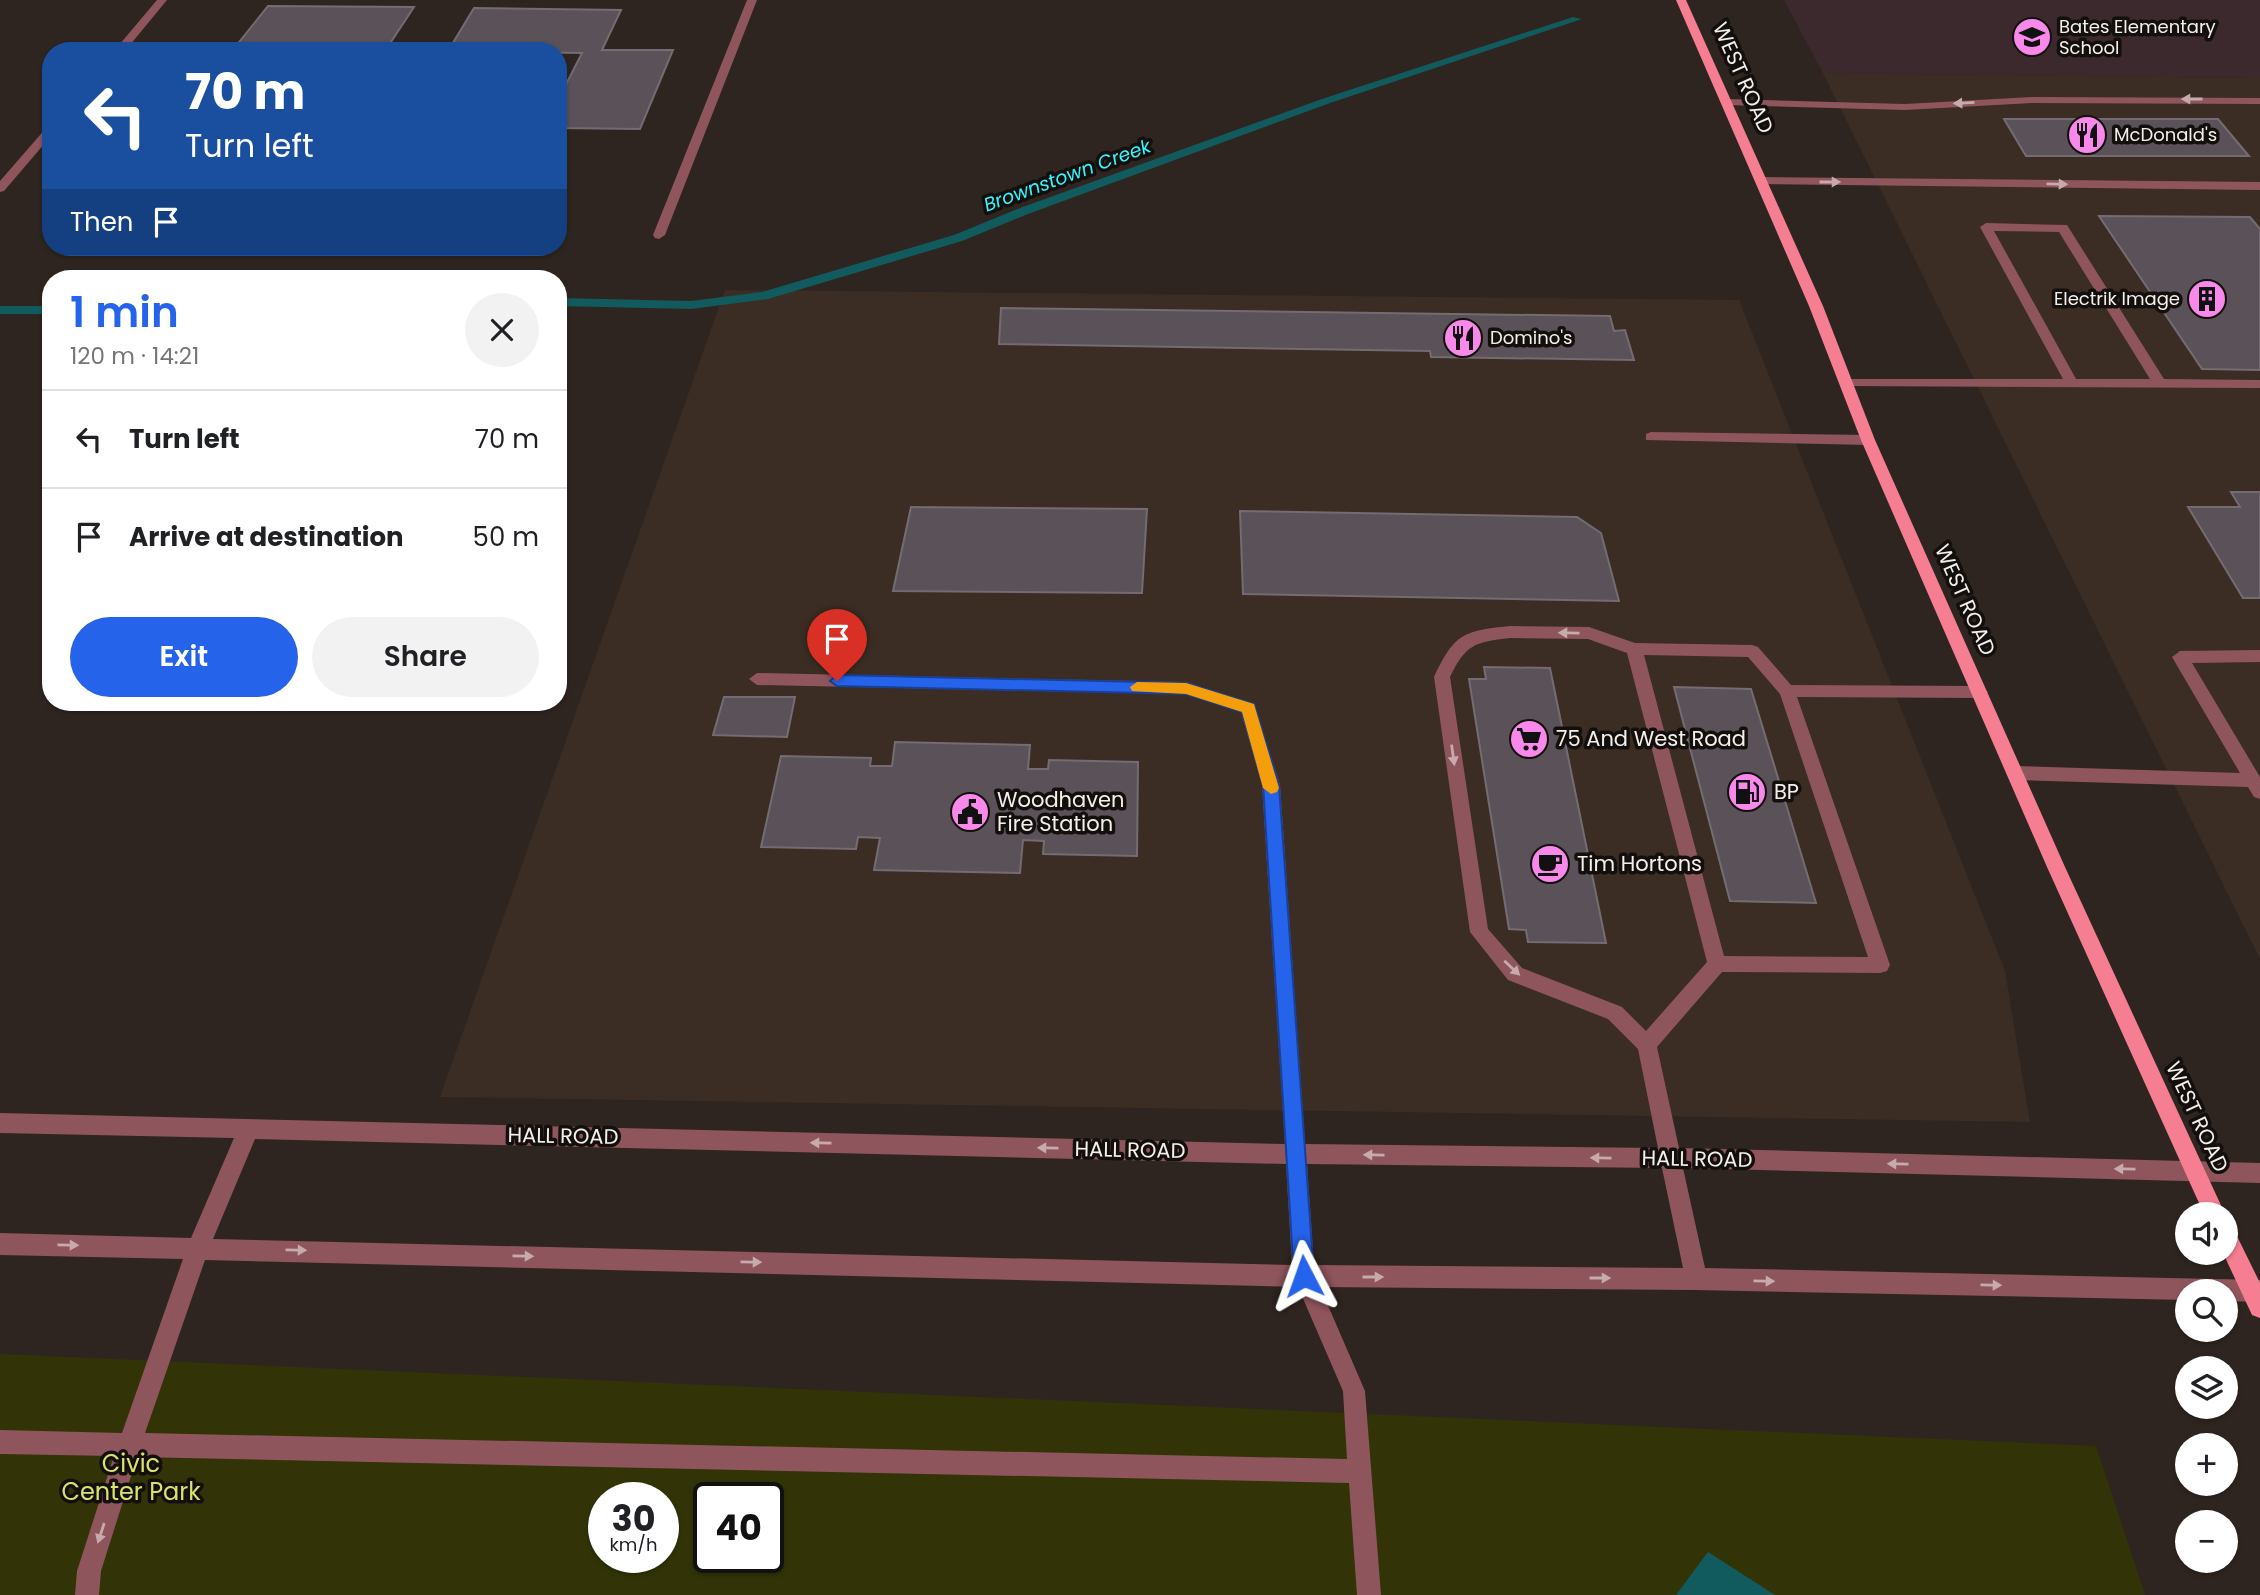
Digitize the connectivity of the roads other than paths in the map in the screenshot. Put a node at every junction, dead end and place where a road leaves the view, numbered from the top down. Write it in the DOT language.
graph roads {
  1 [pos="162,0"];
  2 [pos="752,0"];
  3 [pos="1681,0"];
  4 [pos="127,42"];
  5 [pos="2260,101"];
  6 [pos="1727,102"];
  7 [pos="42,139"];
  8 [pos="1761,181"];
  9 [pos="2260,186"];
  10 [pos="0,188"];
  11 [pos="659,234"];
  12 [pos="1847,383"];
  13 [pos="2072,384"];
  14 [pos="2160,384"];
  15 [pos="2260,384"];
  16 [pos="1651,437"];
  17 [pos="1868,440"];
  18 [pos="1634,649"];
  19 [pos="2260,656"];
  20 [pos="757,679"];
  21 [pos="1787,691"];
  22 [pos="1980,692"];
  23 [pos="2015,773"];
  24 [pos="2257,786"];
  25 [pos="1717,964"];
  26 [pos="1647,1045"];
  27 [pos="0,1124"];
  28 [pos="249,1128"];
  29 [pos="1295,1154"];
  30 [pos="1669,1158"];
  31 [pos="2194,1170"];
  32 [pos="2260,1173"];
  33 [pos="2209,1202"];
  34 [pos="0,1244"];
  35 [pos="198,1248"];
  36 [pos="2238,1260"];
  37 [pos="1304,1276"];
  38 [pos="1696,1279"];
  39 [pos="2257,1296"];
  40 [pos="0,1443"];
  41 [pos="129,1445"];
  42 [pos="1360,1471"];
  43 [pos="88,1595"];
  44 [pos="1369,1595"];
  1 -- 4 [label="street"];
  2 -- 11 [label="street"];
  3 -- 6 [label="main road, WEST ROAD"];
  5 -- 6 [label="street, one-way"];
  6 -- 8 [label="main road, WEST ROAD"];
  7 -- 10 [label="street"];
  8 -- 9 [label="street, one-way"];
  8 -- 12 [label="main road, WEST ROAD"];
  12 -- 13 [label="street"];
  12 -- 17 [label="main road, WEST ROAD"];
  13 -- 14 [label="street"];
  13 -- 14 [label="street"];
  14 -- 15 [label="street"];
  16 -- 17 [label="street"];
  17 -- 22 [label="main road, WEST ROAD"];
  18 -- 21 [label="street"];
  18 -- 25 [label="street"];
  18 -- 26 [label="street, one-way"];
  19 -- 24 [label="street"];
  20 -- 29 [label="street"];
  21 -- 22 [label="street"];
  21 -- 25 [label="street"];
  22 -- 23 [label="main road, WEST ROAD"];
  23 -- 24 [label="street"];
  23 -- 31 [label="main road, WEST ROAD"];
  25 -- 26 [label="street"];
  26 -- 30 [label="street"];
  27 -- 28 [label="street, HALL ROAD"];
  29 -- 28 [label="street, HALL ROAD, one-way"];
  28 -- 35 [label="street"];
  30 -- 29 [label="street, HALL ROAD, one-way"];
  29 -- 37 [label="street"];
  31 -- 30 [label="street, HALL ROAD, one-way"];
  30 -- 38 [label="street"];
  31 -- 32 [label="street, HALL ROAD"];
  31 -- 33 [label="main road, WEST ROAD"];
  34 -- 35 [label="street, one-way"];
  35 -- 37 [label="street, one-way"];
  35 -- 41 [label="street"];
  36 -- 39 [label="main road"];
  37 -- 38 [label="street, one-way"];
  37 -- 42 [label="street"];
  38 -- 39 [label="street, one-way"];
  40 -- 41 [label="street"];
  41 -- 42 [label="street"];
  41 -- 43 [label="street, one-way"];
  42 -- 44 [label="street"];
}
